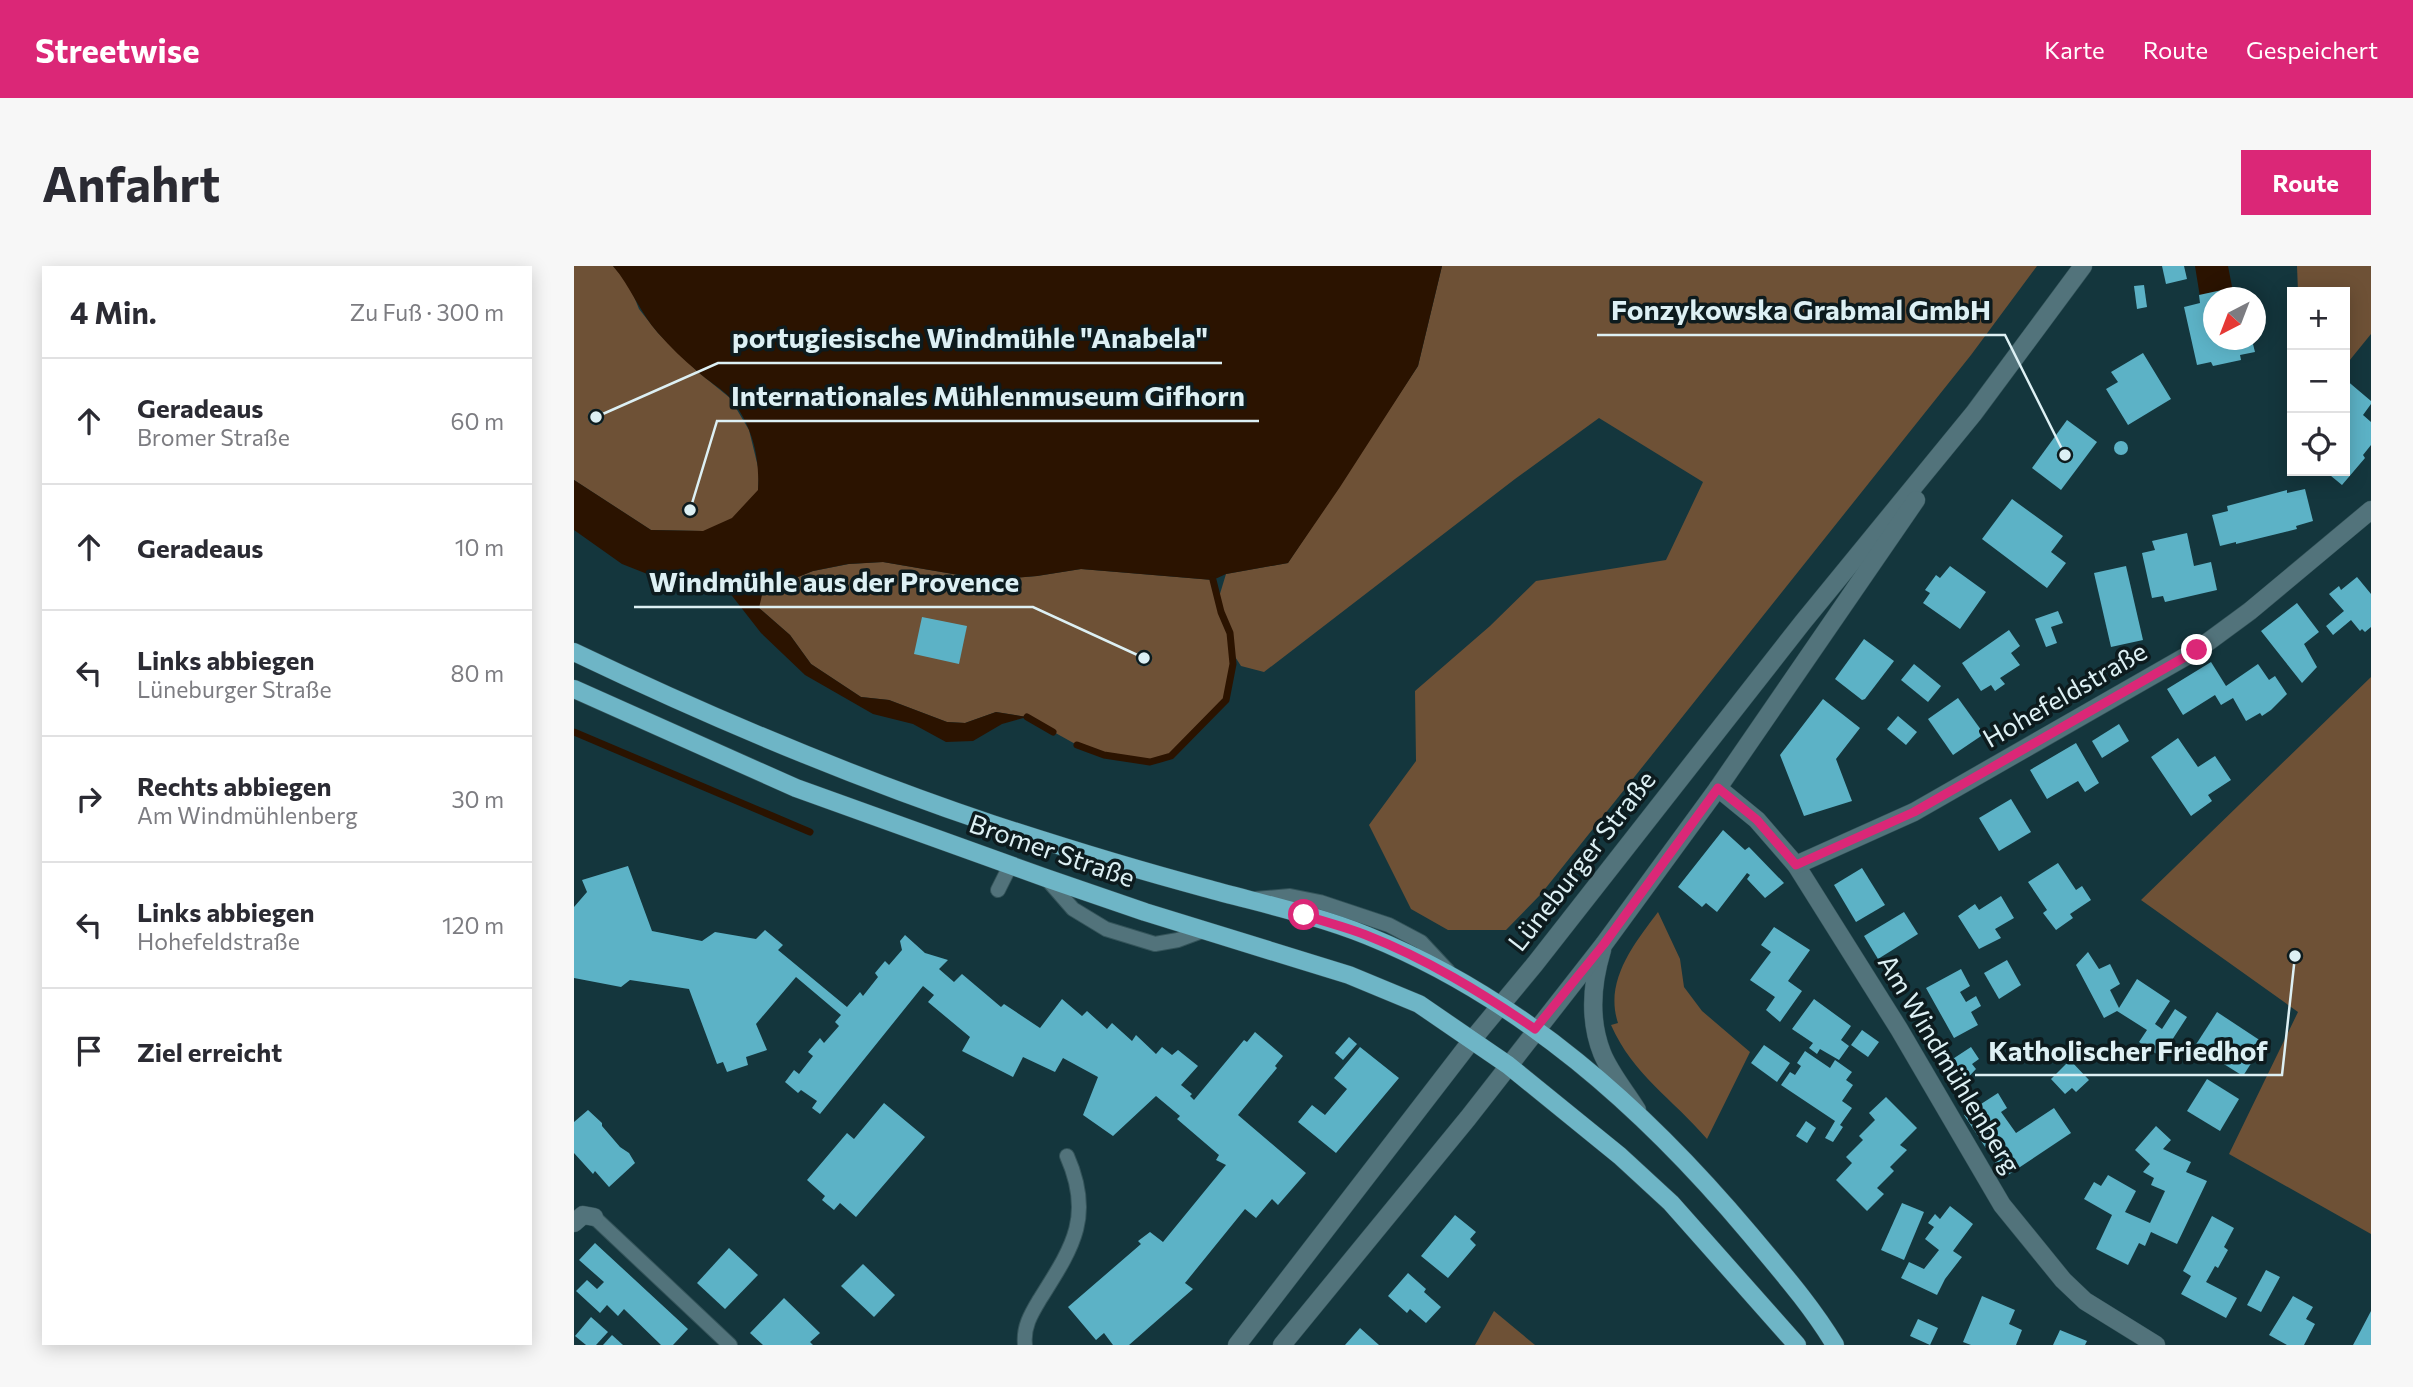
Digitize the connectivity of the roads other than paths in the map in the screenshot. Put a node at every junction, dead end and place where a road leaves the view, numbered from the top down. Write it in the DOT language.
graph roads {
  1 [pos="2083,266"];
  2 [pos="1974,412"];
  3 [pos="2371,510"];
  4 [pos="574,653"];
  5 [pos="574,689"];
  6 [pos="1718,788"];
  7 [pos="1796,865"];
  8 [pos="1010,866"];
  9 [pos="1046,878"];
  10 [pos="998,890"];
  11 [pos="1205,930"];
  12 [pos="1604,944"];
  13 [pos="1501,1006"];
  14 [pos="1535,1029"];
  15 [pos="1472,1040"];
  16 [pos="1508,1065"];
  17 [pos="1640,1116"];
  18 [pos="1067,1156"];
  19 [pos="594,1217"];
  20 [pos="574,1223"];
  21 [pos="730,1345"];
  22 [pos="1026,1345"];
  23 [pos="1237,1345"];
  24 [pos="1282,1345"];
  25 [pos="1797,1345"];
  26 [pos="1836,1345"];
  27 [pos="2156,1345"];
  1 -- 2 [label="street, Lüneburger Straße"];
  2 -- 6 [label="street, Lüneburger Straße"];
  2 -- 13 [label="street, Lüneburger Straße"];
  3 -- 7 [label="street, Hohefeldstraße"];
  4 -- 13 [label="main road, Bromer Straße"];
  5 -- 8 [label="main road, Bromer Straße"];
  6 -- 7 [label="street, Am Windmühlenberg"];
  6 -- 12 [label="street, Lüneburger Straße"];
  7 -- 27 [label="street, Am Windmühlenberg"];
  8 -- 9 [label="main road, Bromer Straße"];
  8 -- 10 [label="lane"];
  9 -- 11 [label="main road, Bromer Straße"];
  9 -- 11 [label="lane"];
  11 -- 15 [label="main road, Bromer Straße"];
  12 -- 14 [label="street, Lüneburger Straße"];
  12 -- 17 [label="street"];
  13 -- 14 [label="main road, Bromer Straße"];
  13 -- 15 [label="street, Lüneburger Straße"];
  14 -- 16 [label="street, Lüneburger Straße"];
  14 -- 17 [label="main road, Bromer Straße"];
  15 -- 16 [label="main road, Bromer Straße"];
  15 -- 23 [label="street, Lüneburger Straße"];
  16 -- 24 [label="street, Lüneburger Straße"];
  16 -- 25 [label="main road, Bromer Straße"];
  17 -- 26 [label="main road, Bromer Straße"];
  18 -- 22 [label="lane"];
  19 -- 20 [label="street"];
  19 -- 21 [label="lane"];
}
